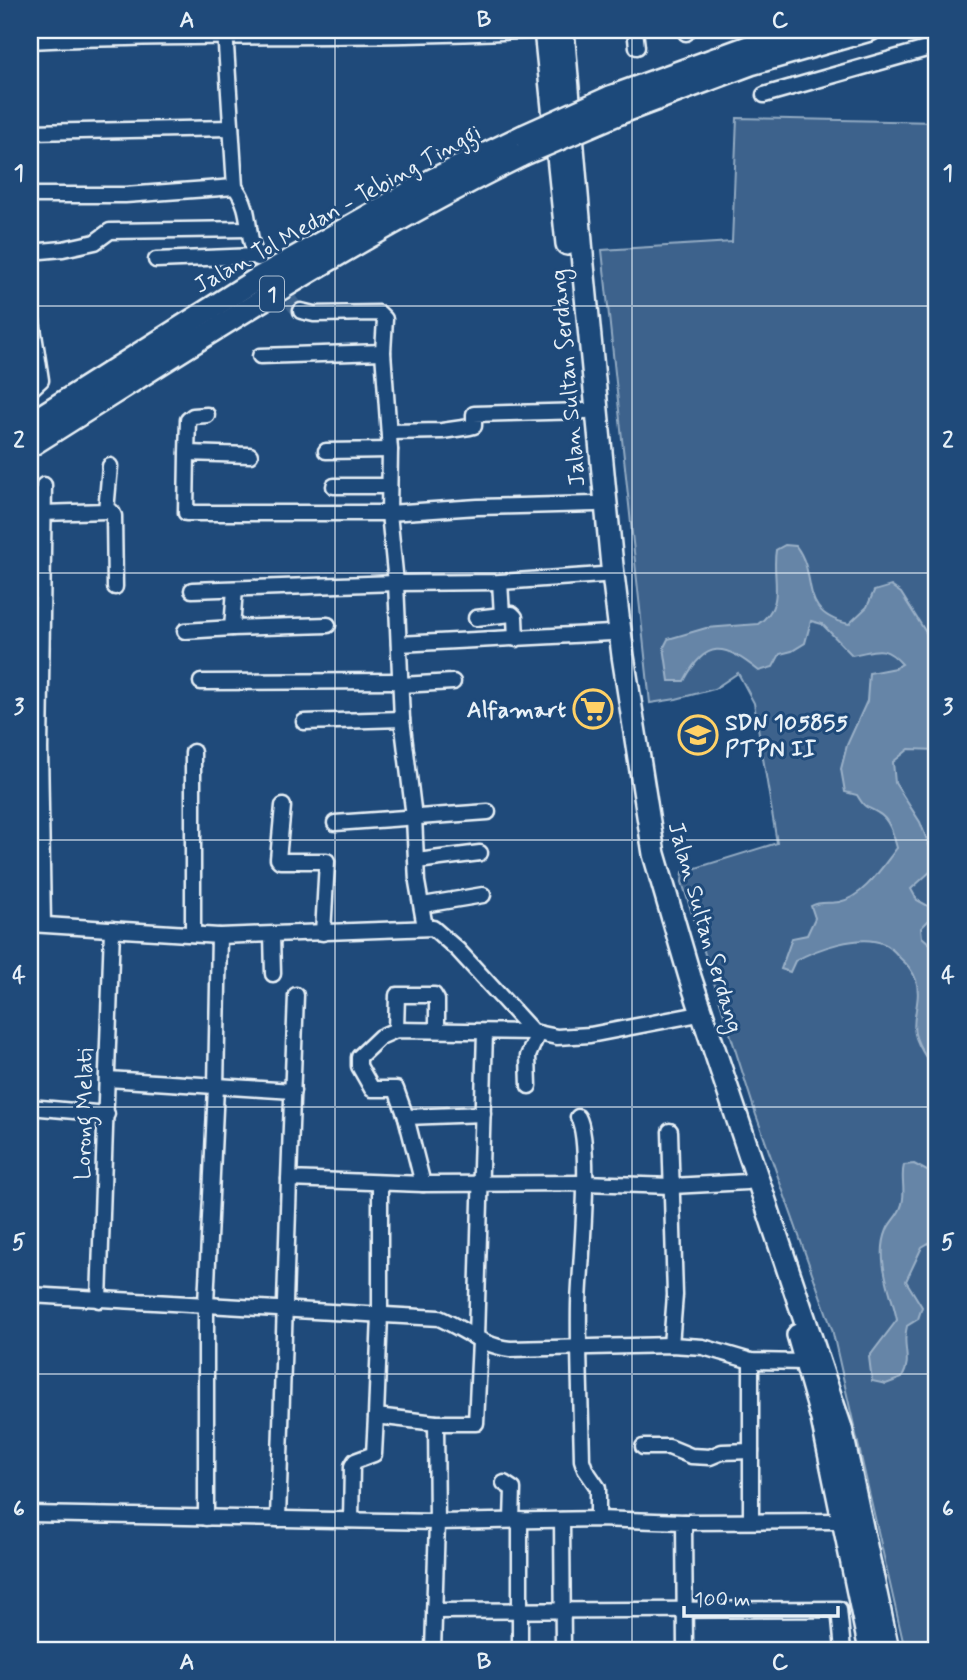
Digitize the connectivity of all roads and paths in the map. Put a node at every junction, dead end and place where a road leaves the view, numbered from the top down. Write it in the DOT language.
graph roads {
  1 [pos="543,30"];
  2 [pos="563,30"];
  3 [pos="635,30"];
  4 [pos="806,30"];
  5 [pos="870,30"];
  6 [pos="225,33"];
  7 [pos="66,35"];
  8 [pos="30,41"];
  9 [pos="937,46"];
  10 [pos="636,47"];
  11 [pos="764,95"];
  12 [pos="615,105"];
  13 [pos="231,128"];
  14 [pos="30,131"];
  15 [pos="523,146"];
  16 [pos="235,187"];
  17 [pos="30,195"];
  18 [pos="249,229"];
  19 [pos="30,252"];
  20 [pos="156,260"];
  21 [pos="576,266"];
  22 [pos="30,307"];
  23 [pos="301,311"];
  24 [pos="383,352"];
  25 [pos="260,356"];
  26 [pos="30,390"];
  27 [pos="586,411"];
  28 [pos="207,415"];
  29 [pos="30,423"];
  30 [pos="389,432"];
  31 [pos="30,446"];
  32 [pos="390,450"];
  33 [pos="326,452"];
  34 [pos="187,453"];
  35 [pos="250,455"];
  36 [pos="110,466"];
  37 [pos="44,485"];
  38 [pos="334,486"];
  39 [pos="389,486"];
  40 [pos="596,504"];
  41 [pos="106,510"];
  42 [pos="43,513"];
  43 [pos="389,513"];
  44 [pos="602,575"];
  45 [pos="500,582"];
  46 [pos="396,583"];
  47 [pos="115,587"];
  48 [pos="235,589"];
  49 [pos="192,590"];
  50 [pos="502,615"];
  51 [pos="476,618"];
  52 [pos="328,625"];
  53 [pos="232,628"];
  54 [pos="185,631"];
  55 [pos="611,633"];
  56 [pos="516,639"];
  57 [pos="399,644"];
  58 [pos="201,682"];
  59 [pos="453,682"];
  60 [pos="401,683"];
  61 [pos="402,719"];
  62 [pos="304,722"];
  63 [pos="35,749"];
  64 [pos="193,752"];
  65 [pos="283,806"];
  66 [pos="488,812"];
  67 [pos="414,817"];
  68 [pos="335,823"];
  69 [pos="480,853"];
  70 [pos="417,860"];
  71 [pos="483,895"];
  72 [pos="423,905"];
  73 [pos="36,924"];
  74 [pos="425,927"];
  75 [pos="113,929"];
  76 [pos="323,933"];
  77 [pos="193,934"];
  78 [pos="272,935"];
  79 [pos="219,936"];
  80 [pos="273,974"];
  81 [pos="296,995"];
  82 [pos="694,1015"];
  83 [pos="396,1030"];
  84 [pos="437,1030"];
  85 [pos="485,1032"];
  86 [pos="535,1033"];
  87 [pos="108,1079"];
  88 [pos="529,1086"];
  89 [pos="216,1087"];
  90 [pos="293,1091"];
  91 [pos="30,1107"];
  92 [pos="107,1114"];
  93 [pos="483,1114"];
  94 [pos="406,1117"];
  95 [pos="578,1117"];
  96 [pos="670,1131"];
  97 [pos="289,1179"];
  98 [pos="747,1182"];
  99 [pos="380,1183"];
  100 [pos="584,1183"];
  101 [pos="424,1184"];
  102 [pos="482,1184"];
  103 [pos="672,1186"];
  104 [pos="30,1295"];
  105 [pos="99,1300"];
  106 [pos="206,1304"];
  107 [pos="284,1308"];
  108 [pos="380,1315"];
  109 [pos="478,1339"];
  110 [pos="671,1345"];
  111 [pos="580,1349"];
  112 [pos="812,1359"];
  113 [pos="751,1361"];
  114 [pos="376,1416"];
  115 [pos="436,1423"];
  116 [pos="643,1447"];
  117 [pos="751,1451"];
  118 [pos="504,1483"];
  119 [pos="30,1514"];
  120 [pos="206,1518"];
  121 [pos="278,1519"];
  122 [pos="598,1519"];
  123 [pos="351,1520"];
  124 [pos="516,1520"];
  125 [pos="562,1520"];
  126 [pos="751,1521"];
  127 [pos="844,1521"];
  128 [pos="438,1522"];
  129 [pos="684,1522"];
  130 [pos="520,1610"];
  131 [pos="563,1610"];
  132 [pos="433,1611"];
  133 [pos="685,1611"];
  134 [pos="433,1650"];
  135 [pos="520,1650"];
  136 [pos="563,1650"];
  137 [pos="685,1650"];
  138 [pos="843,1650"];
  139 [pos="870,1650"];
  140 [pos="888,1650"];
  1 -- 6 [label="street"];
  1 -- 21 [label="highway, Jalan Sultan Serdang"];
  2 -- 21 [label="highway, Jalan Sultan Serdang"];
  3 -- 10 [label="street"];
  4 -- 12 [label="highway, Jalan Tol Medan - Tebing Tinggi / 1"];
  5 -- 12 [label="highway, Jalan Tol Medan - Tebing Tinggi / 1"];
  6 -- 7 [label="street"];
  6 -- 13 [label="street"];
  7 -- 8 [label="street"];
  9 -- 11 [label="street"];
  12 -- 15 [label="highway, Jalan Tol Medan - Tebing Tinggi / 1, bridge"];
  13 -- 14 [label="street"];
  13 -- 16 [label="street"];
  15 -- 29 [label="highway, Jalan Tol Medan - Tebing Tinggi / 1"];
  15 -- 31 [label="highway, Jalan Tol Medan - Tebing Tinggi / 1"];
  16 -- 17 [label="street"];
  16 -- 18 [label="street"];
  18 -- 19 [label="street"];
  18 -- 20 [label="street"];
  21 -- 27 [label="highway, Jalan Sultan Serdang"];
  21 -- 112 [label="highway, Jalan Sultan Serdang"];
  22 -- 26 [label="street"];
  23 -- 24 [label="street"];
  24 -- 25 [label="street"];
  24 -- 30 [label="street"];
  27 -- 30 [label="street"];
  27 -- 40 [label="highway, Jalan Sultan Serdang"];
  28 -- 34 [label="street"];
  30 -- 32 [label="street"];
  32 -- 33 [label="street"];
  32 -- 39 [label="street"];
  34 -- 35 [label="street"];
  34 -- 43 [label="street"];
  36 -- 41 [label="street"];
  37 -- 42 [label="street"];
  38 -- 39 [label="street"];
  39 -- 43 [label="street"];
  40 -- 43 [label="street"];
  40 -- 44 [label="highway, Jalan Sultan Serdang"];
  41 -- 42 [label="street"];
  41 -- 47 [label="street"];
  42 -- 63 [label="street"];
  43 -- 46 [label="street"];
  44 -- 45 [label="street"];
  44 -- 55 [label="highway, Jalan Sultan Serdang"];
  45 -- 46 [label="street"];
  45 -- 50 [label="street"];
  46 -- 48 [label="street"];
  46 -- 57 [label="street"];
  48 -- 49 [label="street"];
  48 -- 53 [label="street"];
  50 -- 51 [label="street"];
  50 -- 56 [label="street"];
  52 -- 53 [label="street"];
  53 -- 54 [label="street"];
  55 -- 56 [label="street"];
  55 -- 82 [label="highway, Jalan Sultan Serdang"];
  56 -- 57 [label="street"];
  57 -- 60 [label="street"];
  58 -- 60 [label="street"];
  59 -- 60 [label="street"];
  60 -- 61 [label="street"];
  61 -- 62 [label="street"];
  61 -- 67 [label="street"];
  63 -- 73 [label="street"];
  64 -- 77 [label="street"];
  65 -- 76 [label="street"];
  66 -- 67 [label="street"];
  67 -- 68 [label="street"];
  67 -- 70 [label="street"];
  69 -- 70 [label="street"];
  70 -- 72 [label="street"];
  71 -- 72 [label="street"];
  72 -- 74 [label="street"];
  73 -- 75 [label="street"];
  74 -- 76 [label="street"];
  74 -- 86 [label="street"];
  75 -- 77 [label="street"];
  75 -- 87 [label="street, Lorong Melati"];
  76 -- 78 [label="street"];
  77 -- 79 [label="street"];
  78 -- 79 [label="street"];
  78 -- 80 [label="street"];
  79 -- 89 [label="street"];
  81 -- 90 [label="street"];
  82 -- 86 [label="street"];
  82 -- 98 [label="highway, Jalan Sultan Serdang"];
  83 -- 84 [label="street"];
  83 -- 84 [label="street"];
  83 -- 94 [label="street"];
  84 -- 85 [label="street"];
  85 -- 86 [label="street"];
  85 -- 93 [label="street"];
  86 -- 88 [label="street"];
  87 -- 89 [label="street"];
  87 -- 92 [label="street, Lorong Melati"];
  89 -- 90 [label="street"];
  89 -- 106 [label="street"];
  90 -- 97 [label="street"];
  91 -- 92 [label="street"];
  92 -- 105 [label="street, Lorong Melati"];
  93 -- 94 [label="street"];
  93 -- 102 [label="street"];
  94 -- 101 [label="street"];
  95 -- 100 [label="street"];
  96 -- 103 [label="street"];
  97 -- 99 [label="street"];
  97 -- 107 [label="street"];
  98 -- 103 [label="street"];
  98 -- 112 [label="highway, Jalan Sultan Serdang"];
  99 -- 101 [label="street"];
  99 -- 108 [label="street"];
  100 -- 102 [label="street"];
  100 -- 103 [label="street"];
  100 -- 111 [label="street"];
  101 -- 102 [label="street"];
  102 -- 109 [label="street"];
  103 -- 110 [label="street"];
  104 -- 105 [label="street"];
  105 -- 106 [label="street"];
  106 -- 107 [label="street"];
  106 -- 120 [label="street"];
  107 -- 108 [label="street"];
  107 -- 121 [label="street"];
  108 -- 109 [label="street"];
  108 -- 114 [label="street"];
  109 -- 111 [label="street"];
  109 -- 115 [label="street"];
  110 -- 111 [label="street"];
  110 -- 113 [label="street"];
  111 -- 122 [label="street"];
  112 -- 113 [label="street"];
  112 -- 127 [label="highway, Jalan Sultan Serdang"];
  112 -- 140 [label="highway, Jalan Sultan Serdang"];
  113 -- 117 [label="street"];
  114 -- 115 [label="street"];
  114 -- 123 [label="street"];
  115 -- 128 [label="street"];
  116 -- 117 [label="street"];
  117 -- 126 [label="street"];
  118 -- 124 [label="street"];
  119 -- 120 [label="street"];
  120 -- 121 [label="street"];
  121 -- 123 [label="street"];
  122 -- 125 [label="street"];
  122 -- 129 [label="street"];
  123 -- 128 [label="street"];
  124 -- 125 [label="street"];
  124 -- 128 [label="street"];
  124 -- 130 [label="street"];
  125 -- 131 [label="street"];
  126 -- 127 [label="street"];
  126 -- 129 [label="street"];
  127 -- 139 [label="highway, Jalan Sultan Serdang"];
  128 -- 132 [label="street"];
  129 -- 133 [label="street"];
  130 -- 131 [label="street"];
  130 -- 132 [label="street"];
  130 -- 135 [label="street"];
  131 -- 133 [label="street"];
  131 -- 136 [label="street"];
  132 -- 134 [label="street"];
  133 -- 137 [label="street"];
  133 -- 138 [label="street"];
}
